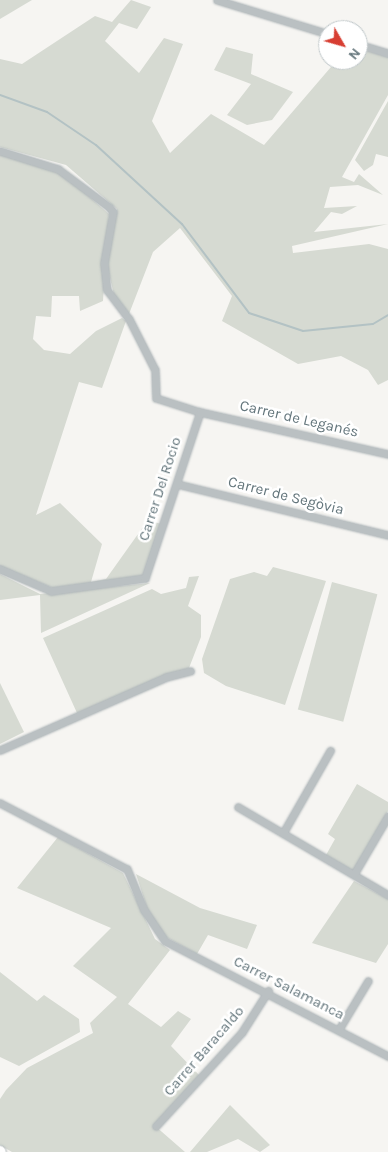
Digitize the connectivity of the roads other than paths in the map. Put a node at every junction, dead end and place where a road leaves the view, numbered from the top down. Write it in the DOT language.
graph roads {
  1 [pos="217,0"];
  2 [pos="318,31"];
  3 [pos="368,47"];
  4 [pos="388,53"];
  5 [pos="0,151"];
  6 [pos="202,412"];
  7 [pos="388,454"];
  8 [pos="177,484"];
  9 [pos="388,536"];
  10 [pos="0,569"];
  11 [pos="190,671"];
  12 [pos="0,750"];
  13 [pos="330,751"];
  14 [pos="0,803"];
  15 [pos="238,807"];
  16 [pos="388,816"];
  17 [pos="283,833"];
  18 [pos="354,874"];
  19 [pos="388,895"];
  20 [pos="368,981"];
  21 [pos="268,991"];
  22 [pos="338,1029"];
  23 [pos="388,1056"];
  24 [pos="156,1126"];
  1 -- 2 [label="street"];
  3 -- 4 [label="street"];
  5 -- 6 [label="street, Carrer de Leganés"];
  6 -- 7 [label="street, Carrer de Leganés"];
  6 -- 8 [label="street, Carrer Del Rocio"];
  8 -- 9 [label="street, Carrer de Segòvia"];
  8 -- 10 [label="street, Carrer Del Rocio"];
  11 -- 12 [label="street"];
  13 -- 17 [label="street"];
  14 -- 21 [label="street, Carrer Salamanca"];
  15 -- 17 [label="street"];
  16 -- 18 [label="street"];
  17 -- 18 [label="street"];
  18 -- 19 [label="street"];
  20 -- 22 [label="street"];
  21 -- 22 [label="street, Carrer Salamanca"];
  21 -- 24 [label="street, Carrer Baracaldo"];
  22 -- 23 [label="street, Carrer Salamanca"];
}
